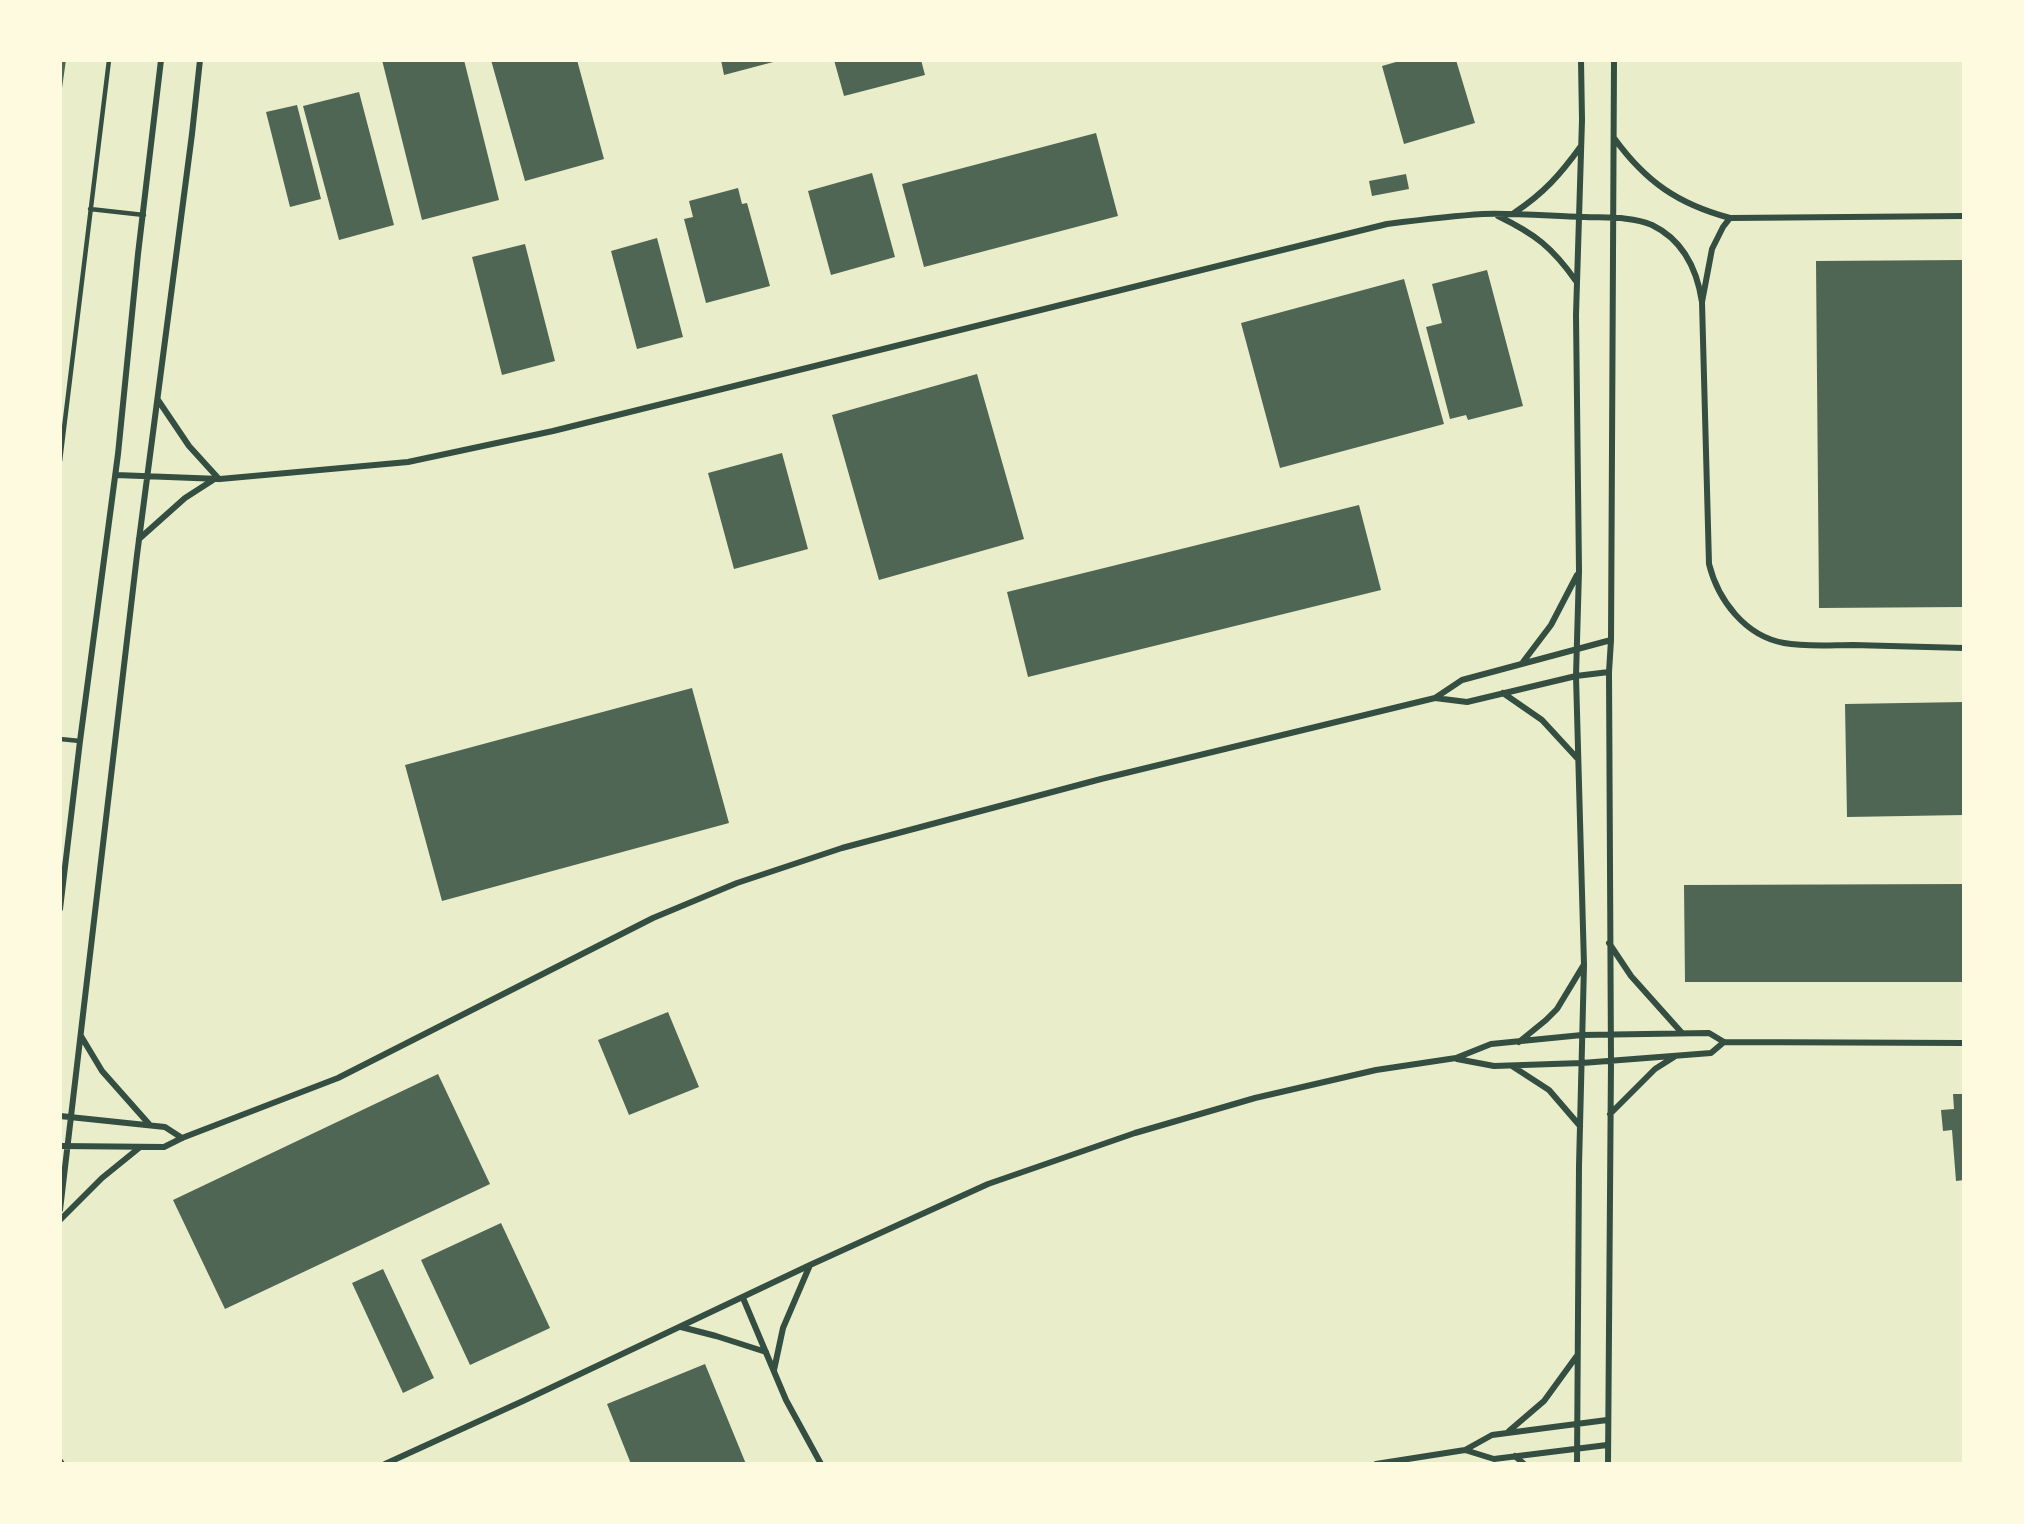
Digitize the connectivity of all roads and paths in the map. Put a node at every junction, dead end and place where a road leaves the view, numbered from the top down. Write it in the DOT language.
graph roads {
  1 [pos="109,60"];
  2 [pos="161,60"];
  3 [pos="200,60"];
  4 [pos="1581,60"];
  5 [pos="1614,60"];
  6 [pos="1614,138"];
  7 [pos="1581,146"];
  8 [pos="90,209"];
  9 [pos="1495,214"];
  10 [pos="1513,214"];
  11 [pos="144,215"];
  12 [pos="1964,216"];
  13 [pos="1578,217"];
  14 [pos="1612,218"];
  15 [pos="1730,218"];
  16 [pos="1577,281"];
  17 [pos="1701,302"];
  18 [pos="157,399"];
  19 [pos="60,461"];
  20 [pos="116,475"];
  21 [pos="147,477"];
  22 [pos="217,479"];
  23 [pos="139,540"];
  24 [pos="1579,571"];
  25 [pos="1611,640"];
  26 [pos="1577,648"];
  27 [pos="1964,648"];
  28 [pos="1522,663"];
  29 [pos="1609,672"];
  30 [pos="1576,676"];
  31 [pos="1503,693"];
  32 [pos="1435,698"];
  33 [pos="60,739"];
  34 [pos="80,741"];
  35 [pos="1577,758"];
  36 [pos="60,909"];
  37 [pos="1610,943"];
  38 [pos="1584,965"];
  39 [pos="1682,1033"];
  40 [pos="1609,1034"];
  41 [pos="1582,1035"];
  42 [pos="81,1036"];
  43 [pos="1519,1041"];
  44 [pos="1724,1042"];
  45 [pos="1964,1043"];
  46 [pos="1677,1056"];
  47 [pos="1456,1058"];
  48 [pos="1611,1060"];
  49 [pos="1582,1063"];
  50 [pos="1512,1066"];
  51 [pos="1610,1115"];
  52 [pos="60,1116"];
  53 [pos="70,1116"];
  54 [pos="150,1125"];
  55 [pos="1580,1126"];
  56 [pos="182,1138"];
  57 [pos="60,1146"];
  58 [pos="69,1147"];
  59 [pos="139,1148"];
  60 [pos="60,1210"];
  61 [pos="60,1220"];
  62 [pos="810,1265"];
  63 [pos="743,1298"];
  64 [pos="680,1327"];
  65 [pos="766,1352"];
  66 [pos="1577,1357"];
  67 [pos="774,1371"];
  68 [pos="1607,1420"];
  69 [pos="1576,1423"];
  70 [pos="1508,1433"];
  71 [pos="1607,1445"];
  72 [pos="1577,1448"];
  73 [pos="1465,1450"];
  74 [pos="1515,1456"];
  75 [pos="385,1464"];
  76 [pos="821,1464"];
  77 [pos="1376,1464"];
  78 [pos="1524,1464"];
  79 [pos="1577,1464"];
  80 [pos="1608,1464"];
  1 -- 8 [label="lane"];
  2 -- 11 [label="street"];
  3 -- 18 [label="street"];
  4 -- 7 [label="street"];
  5 -- 6 [label="street"];
  6 -- 14 [label="street"];
  6 -- 15 [label="street"];
  7 -- 10 [label="street"];
  7 -- 13 [label="street"];
  8 -- 11 [label="lane"];
  8 -- 19 [label="lane"];
  9 -- 10 [label="street"];
  9 -- 16 [label="street"];
  9 -- 22 [label="street"];
  10 -- 13 [label="street"];
  11 -- 20 [label="street"];
  12 -- 15 [label="street"];
  13 -- 14 [label="street"];
  13 -- 16 [label="street"];
  14 -- 17 [label="street"];
  14 -- 25 [label="street"];
  15 -- 17 [label="street"];
  16 -- 24 [label="street"];
  17 -- 27 [label="street"];
  18 -- 21 [label="street"];
  18 -- 22 [label="street"];
  20 -- 21 [label="street"];
  20 -- 34 [label="street"];
  21 -- 22 [label="street"];
  21 -- 23 [label="street"];
  22 -- 23 [label="street"];
  23 -- 42 [label="street"];
  24 -- 26 [label="street"];
  24 -- 28 [label="street"];
  25 -- 26 [label="street"];
  25 -- 29 [label="street"];
  26 -- 28 [label="street"];
  26 -- 30 [label="street"];
  28 -- 32 [label="street"];
  29 -- 30 [label="street"];
  29 -- 37 [label="street"];
  30 -- 31 [label="street"];
  30 -- 35 [label="street"];
  31 -- 32 [label="street"];
  31 -- 35 [label="street"];
  32 -- 56 [label="street"];
  33 -- 34 [label="lane"];
  34 -- 36 [label="street"];
  35 -- 38 [label="street"];
  37 -- 39 [label="street"];
  37 -- 40 [label="street"];
  38 -- 41 [label="street"];
  38 -- 43 [label="street"];
  39 -- 40 [label="street"];
  39 -- 44 [label="street"];
  40 -- 41 [label="street"];
  40 -- 48 [label="street"];
  41 -- 43 [label="street"];
  41 -- 49 [label="street"];
  42 -- 53 [label="street"];
  42 -- 54 [label="street"];
  43 -- 47 [label="street"];
  44 -- 45 [label="street"];
  44 -- 46 [label="street"];
  46 -- 48 [label="street"];
  46 -- 51 [label="street"];
  47 -- 50 [label="street"];
  47 -- 62 [label="street"];
  48 -- 49 [label="street"];
  48 -- 51 [label="street"];
  49 -- 50 [label="street"];
  49 -- 55 [label="street"];
  50 -- 55 [label="street"];
  51 -- 68 [label="street"];
  52 -- 53 [label="street"];
  53 -- 54 [label="street"];
  53 -- 58 [label="street"];
  54 -- 56 [label="street"];
  55 -- 66 [label="street"];
  56 -- 59 [label="street"];
  57 -- 58 [label="street"];
  58 -- 59 [label="street"];
  58 -- 60 [label="street"];
  59 -- 61 [label="street"];
  62 -- 63 [label="street"];
  62 -- 67 [label="street"];
  63 -- 64 [label="street"];
  63 -- 65 [label="street"];
  64 -- 65 [label="street"];
  64 -- 75 [label="street"];
  65 -- 67 [label="street"];
  66 -- 69 [label="street"];
  66 -- 70 [label="street"];
  67 -- 76 [label="street"];
  68 -- 69 [label="street"];
  68 -- 71 [label="street"];
  69 -- 70 [label="street"];
  69 -- 72 [label="street"];
  70 -- 73 [label="street"];
  71 -- 72 [label="street"];
  71 -- 80 [label="street"];
  72 -- 74 [label="street"];
  72 -- 79 [label="street"];
  73 -- 74 [label="street"];
  73 -- 77 [label="street"];
  74 -- 78 [label="street"];
}
